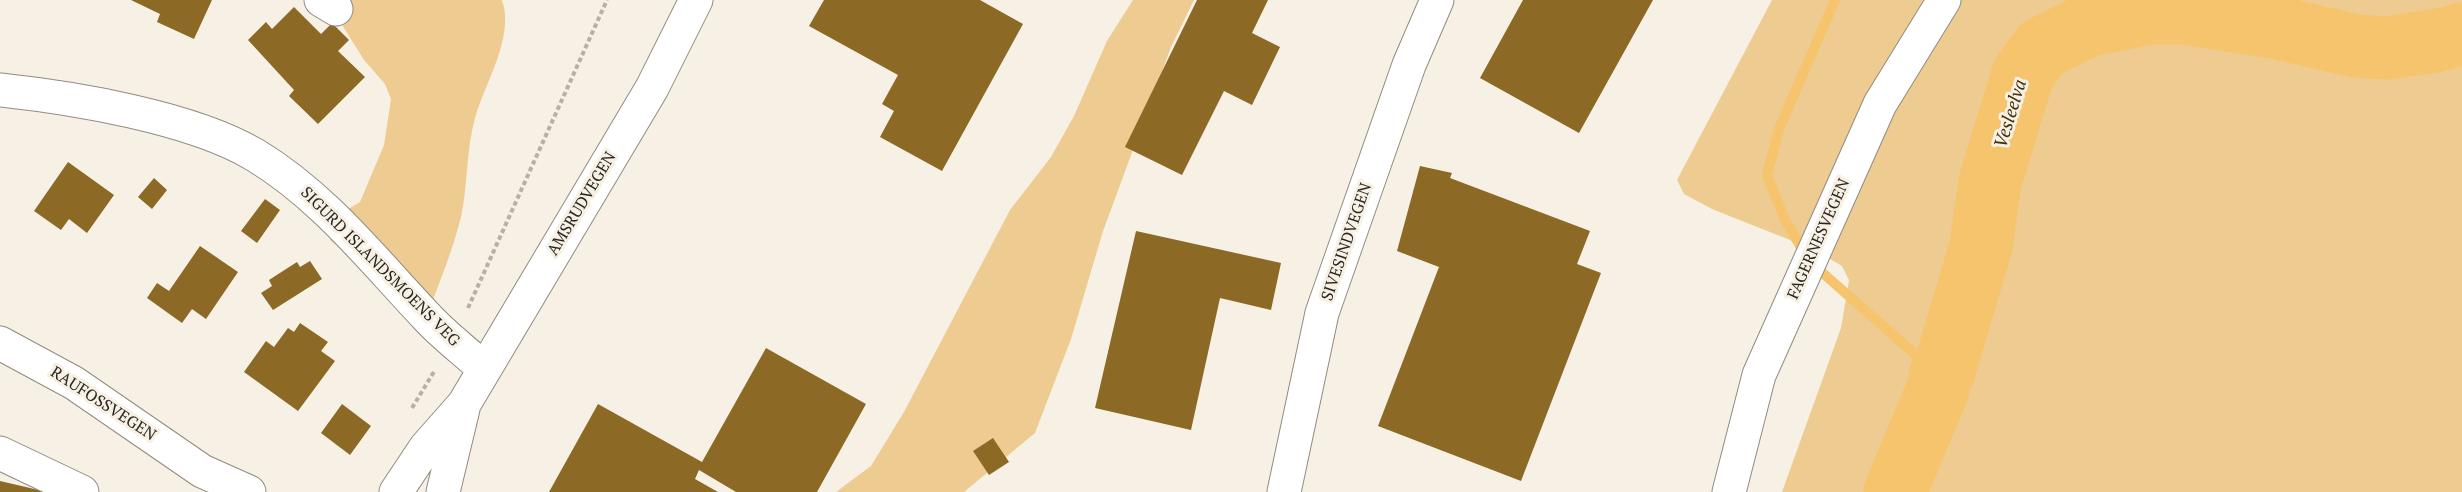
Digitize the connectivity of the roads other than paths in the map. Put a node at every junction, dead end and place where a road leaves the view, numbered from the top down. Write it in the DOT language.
graph roads {
  1 [pos="696,0"];
  2 [pos="1437,0"];
  3 [pos="1944,0"];
  4 [pos="0,90"];
  5 [pos="0,343"];
  6 [pos="483,369"];
  7 [pos="464,404"];
  8 [pos="0,453"];
  9 [pos="210,482"];
  10 [pos="82,492"];
  11 [pos="249,492"];
  12 [pos="396,492"];
  13 [pos="443,492"];
  14 [pos="1284,492"];
  15 [pos="1729,492"];
  1 -- 6 [label="street, AMSRUDVEGEN"];
  2 -- 14 [label="street, SIVESINDVEGEN"];
  3 -- 15 [label="street, FAGERNESVEGEN"];
  4 -- 6 [label="street, SIGURD ISLANDSMOENS VEG"];
  5 -- 9 [label="street, RAUFOSSVEGEN"];
  6 -- 7 [label="street, AMSRUDVEGEN"];
  7 -- 12 [label="street, AMSRUDVEGEN"];
  7 -- 13 [label="street, AMSRUDVEGEN"];
  8 -- 10 [label="street"];
  9 -- 11 [label="street, RAUFOSSVEGEN"];
}
